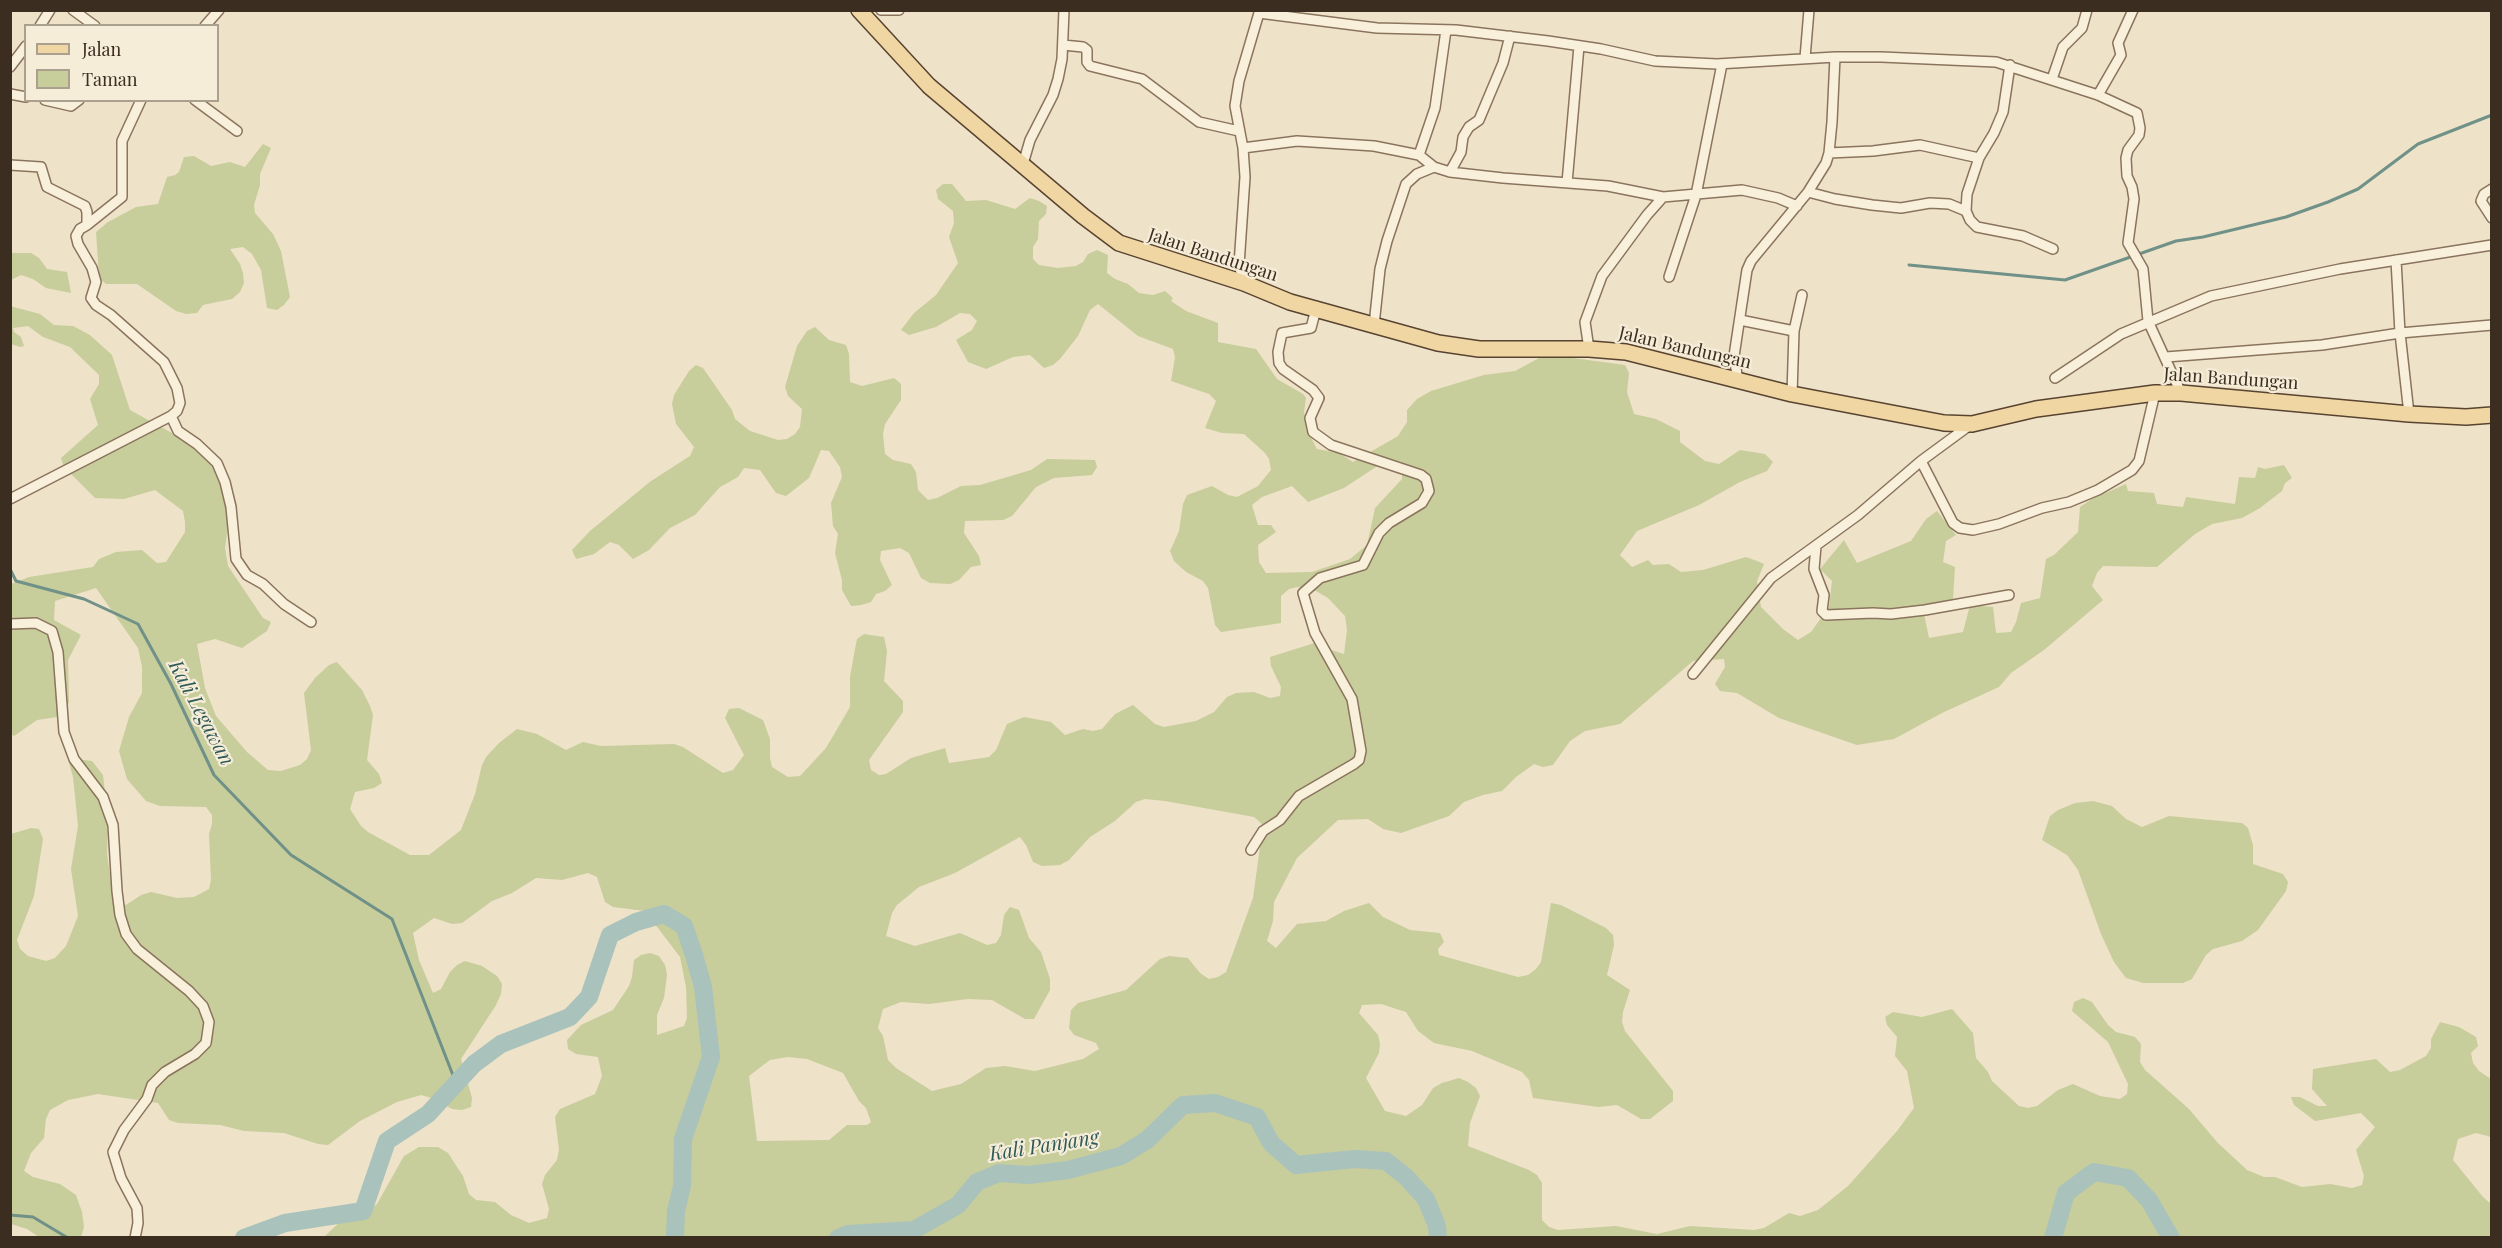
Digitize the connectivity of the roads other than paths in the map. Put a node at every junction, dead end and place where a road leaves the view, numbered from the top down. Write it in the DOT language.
graph roads {
  1 [pos="50,10"];
  2 [pos="73,10"];
  3 [pos="219,10"];
  4 [pos="859,10"];
  5 [pos="881,10"];
  6 [pos="899,10"];
  7 [pos="1064,10"];
  8 [pos="1809,10"];
  9 [pos="2087,10"];
  10 [pos="2133,10"];
  11 [pos="1255,12"];
  12 [pos="41,24"];
  13 [pos="92,24"];
  14 [pos="207,24"];
  15 [pos="1446,30"];
  16 [pos="1510,36"];
  17 [pos="1063,45"];
  18 [pos="1579,46"];
  19 [pos="24,49"];
  20 [pos="1835,57"];
  21 [pos="1805,58"];
  22 [pos="1722,64"];
  23 [pos="2010,65"];
  24 [pos="10,68"];
  25 [pos="2052,79"];
  26 [pos="2098,95"];
  27 [pos="53,102"];
  28 [pos="76,102"];
  29 [pos="140,102"];
  30 [pos="198,102"];
  31 [pos="237,131"];
  32 [pos="1239,131"];
  33 [pos="1243,148"];
  34 [pos="1829,153"];
  35 [pos="1419,154"];
  36 [pos="1978,158"];
  37 [pos="10,165"];
  38 [pos="1023,165"];
  39 [pos="1434,167"];
  40 [pos="1450,172"];
  41 [pos="1567,183"];
  42 [pos="2492,189"];
  43 [pos="1808,192"];
  44 [pos="1696,195"];
  45 [pos="1664,197"];
  46 [pos="1797,206"];
  47 [pos="1966,211"];
  48 [pos="2492,218"];
  49 [pos="87,225"];
  50 [pos="2492,245"];
  51 [pos="2053,249"];
  52 [pos="2396,260"];
  53 [pos="1669,277"];
  54 [pos="1244,283"];
  55 [pos="1802,295"];
  56 [pos="1316,309"];
  57 [pos="1740,320"];
  58 [pos="2148,321"];
  59 [pos="1374,325"];
  60 [pos="2492,325"];
  61 [pos="1794,331"];
  62 [pos="2400,333"];
  63 [pos="1589,349"];
  64 [pos="2166,357"];
  65 [pos="2055,378"];
  66 [pos="1738,381"];
  67 [pos="2155,393"];
  68 [pos="2181,393"];
  69 [pos="1792,394"];
  70 [pos="2409,414"];
  71 [pos="2492,415"];
  72 [pos="171,416"];
  73 [pos="1972,424"];
  74 [pos="1921,461"];
  75 [pos="10,499"];
  76 [pos="1816,546"];
  77 [pos="2009,595"];
  78 [pos="311,622"];
  79 [pos="10,624"];
  80 [pos="1693,674"];
  81 [pos="1251,850"];
  82 [pos="135,1238"];
  1 -- 12 [label="street"];
  2 -- 13 [label="street"];
  3 -- 14 [label="street"];
  4 -- 38 [label="main road, Jalan Bandungan"];
  5 -- 6 [label="street"];
  7 -- 17 [label="street"];
  8 -- 21 [label="street"];
  9 -- 25 [label="street"];
  10 -- 26 [label="street"];
  11 -- 15 [label="street"];
  11 -- 32 [label="street"];
  15 -- 16 [label="street"];
  15 -- 35 [label="street"];
  16 -- 18 [label="street"];
  16 -- 40 [label="street"];
  17 -- 32 [label="street"];
  17 -- 38 [label="street"];
  18 -- 22 [label="street"];
  18 -- 41 [label="street"];
  19 -- 24 [label="street"];
  20 -- 21 [label="street"];
  20 -- 23 [label="street"];
  20 -- 34 [label="street"];
  21 -- 22 [label="street"];
  22 -- 44 [label="street"];
  23 -- 25 [label="street"];
  23 -- 36 [label="street"];
  25 -- 26 [label="street"];
  26 -- 58 [label="street"];
  27 -- 28 [label="street"];
  29 -- 49 [label="street"];
  30 -- 31 [label="street"];
  32 -- 33 [label="street"];
  33 -- 35 [label="street"];
  33 -- 54 [label="street"];
  34 -- 36 [label="street"];
  34 -- 43 [label="street"];
  35 -- 39 [label="street"];
  36 -- 47 [label="street"];
  37 -- 49 [label="street"];
  38 -- 54 [label="main road, Jalan Bandungan"];
  39 -- 40 [label="street"];
  39 -- 59 [label="street"];
  40 -- 41 [label="street"];
  41 -- 45 [label="street"];
  42 -- 48 [label="street"];
  43 -- 46 [label="street"];
  43 -- 47 [label="street"];
  44 -- 45 [label="street"];
  44 -- 46 [label="street"];
  44 -- 53 [label="street"];
  45 -- 63 [label="street"];
  46 -- 57 [label="street"];
  47 -- 51 [label="street"];
  49 -- 72 [label="street"];
  50 -- 52 [label="street"];
  52 -- 58 [label="street"];
  52 -- 62 [label="street"];
  54 -- 56 [label="main road, Jalan Bandungan"];
  55 -- 61 [label="street"];
  56 -- 59 [label="main road, Jalan Bandungan"];
  56 -- 81 [label="street"];
  57 -- 61 [label="street"];
  57 -- 66 [label="street"];
  58 -- 64 [label="street"];
  58 -- 65 [label="street"];
  59 -- 63 [label="main road, Jalan Bandungan"];
  60 -- 62 [label="street"];
  61 -- 69 [label="street"];
  62 -- 64 [label="street"];
  62 -- 70 [label="street"];
  63 -- 66 [label="main road, Jalan Bandungan"];
  64 -- 68 [label="street"];
  66 -- 69 [label="main road, Jalan Bandungan"];
  67 -- 68 [label="main road, Jalan Bandungan"];
  67 -- 73 [label="main road, Jalan Bandungan"];
  67 -- 74 [label="street"];
  68 -- 70 [label="main road, Jalan Bandungan"];
  69 -- 73 [label="main road, Jalan Bandungan"];
  70 -- 71 [label="main road, Jalan Bandungan"];
  72 -- 75 [label="street"];
  72 -- 78 [label="street"];
  73 -- 74 [label="street"];
  74 -- 76 [label="street"];
  76 -- 77 [label="street"];
  76 -- 80 [label="street"];
  79 -- 82 [label="street"];
}
